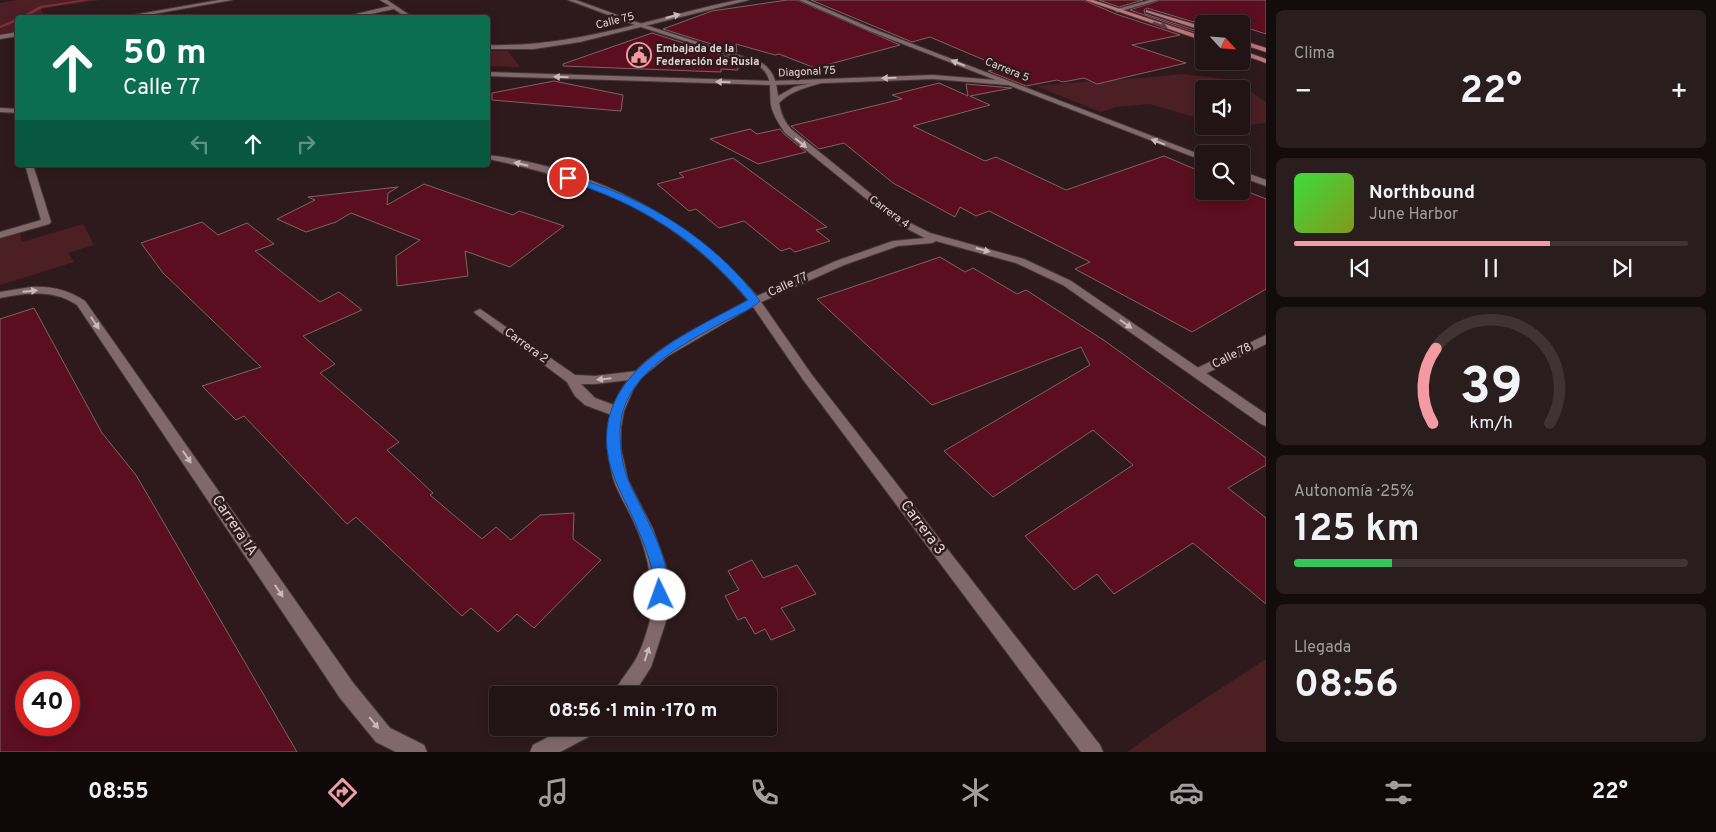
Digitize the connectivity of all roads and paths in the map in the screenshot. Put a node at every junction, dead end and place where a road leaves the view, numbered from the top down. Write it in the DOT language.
graph roads {
  1 [pos="229,0"];
  2 [pos="383,0"];
  3 [pos="572,0"];
  4 [pos="746,0"];
  5 [pos="802,0"];
  6 [pos="1088,0"];
  7 [pos="1156,0"];
  8 [pos="1119,2"];
  9 [pos="1131,6"];
  10 [pos="395,7"];
  11 [pos="1117,10"];
  12 [pos="136,15"];
  13 [pos="356,15"];
  14 [pos="407,15"];
  15 [pos="640,25"];
  16 [pos="1195,26"];
  17 [pos="15,34"];
  18 [pos="1195,36"];
  19 [pos="0,37"];
  20 [pos="1250,45"];
  21 [pos="490,47"];
  22 [pos="1266,50"];
  23 [pos="1250,55"];
  24 [pos="1266,61"];
  25 [pos="490,74"];
  26 [pos="823,80"];
  27 [pos="1007,83"];
  28 [pos="772,84"];
  29 [pos="774,104"];
  30 [pos="0,110"];
  31 [pos="15,111"];
  32 [pos="1195,156"];
  33 [pos="490,157"];
  34 [pos="30,167"];
  35 [pos="1250,177"];
  36 [pos="1266,183"];
  37 [pos="899,221"];
  38 [pos="0,235"];
  39 [pos="950,242"];
  40 [pos="896,243"];
  41 [pos="0,295"];
  42 [pos="754,301"];
  43 [pos="480,312"];
  44 [pos="1266,339"];
  45 [pos="1197,374"];
  46 [pos="637,375"];
  47 [pos="572,380"];
  48 [pos="617,411"];
  49 [pos="1266,421"];
  50 [pos="628,686"];
  51 [pos="570,736"];
  52 [pos="417,752"];
  53 [pos="540,752"];
  54 [pos="1092,752"];
  1 -- 12 [label="street"];
  2 -- 10 [label="street"];
  3 -- 15 [label="street, Carrera 4"];
  15 -- 4 [label="street, Calle 75, one-way"];
  27 -- 5 [label="street, Carrera 5, one-way"];
  6 -- 11 [label="main road"];
  7 -- 9 [label="street"];
  8 -- 9 [label="main road"];
  9 -- 11 [label="street"];
  9 -- 16 [label="main road"];
  10 -- 13 [label="street"];
  10 -- 14 [label="street"];
  11 -- 18 [label="main road, one-way"];
  15 -- 21 [label="street, Calle 75"];
  15 -- 28 [label="street, Carrera 4"];
  17 -- 19 [label="street"];
  20 -- 22 [label="main road"];
  23 -- 24 [label="main road"];
  28 -- 25 [label="street, Diagonal 75, one-way"];
  27 -- 26 [label="street, Diagonal 75, one-way"];
  26 -- 28 [label="street, Diagonal 75"];
  26 -- 29 [label="street"];
  32 -- 27 [label="street, Carrera 5, one-way"];
  28 -- 29 [label="street, Carrera 4"];
  29 -- 37 [label="street, Carrera 4, one-way"];
  30 -- 31 [label="street"];
  42 -- 33 [label="street, Carrera 3, one-way"];
  34 -- 38 [label="street"];
  35 -- 36 [label="street"];
  37 -- 39 [label="street, Carrera 4"];
  37 -- 40 [label="street"];
  39 -- 40 [label="street, Calle 77"];
  39 -- 45 [label="street, Carrera 4, one-way"];
  40 -- 42 [label="street, Calle 77"];
  41 -- 52 [label="street, Carrera 1A, one-way"];
  42 -- 46 [label="street, Calle 77"];
  42 -- 54 [label="street, Carrera 3"];
  43 -- 47 [label="street, Carrera 2"];
  44 -- 45 [label="street, Calle 78"];
  45 -- 49 [label="street, Carrera 4"];
  46 -- 47 [label="street, one-way"];
  46 -- 48 [label="street"];
  47 -- 48 [label="street, Carrera 2"];
  50 -- 48 [label="street, one-way"];
  51 -- 53 [label="street"];
}
